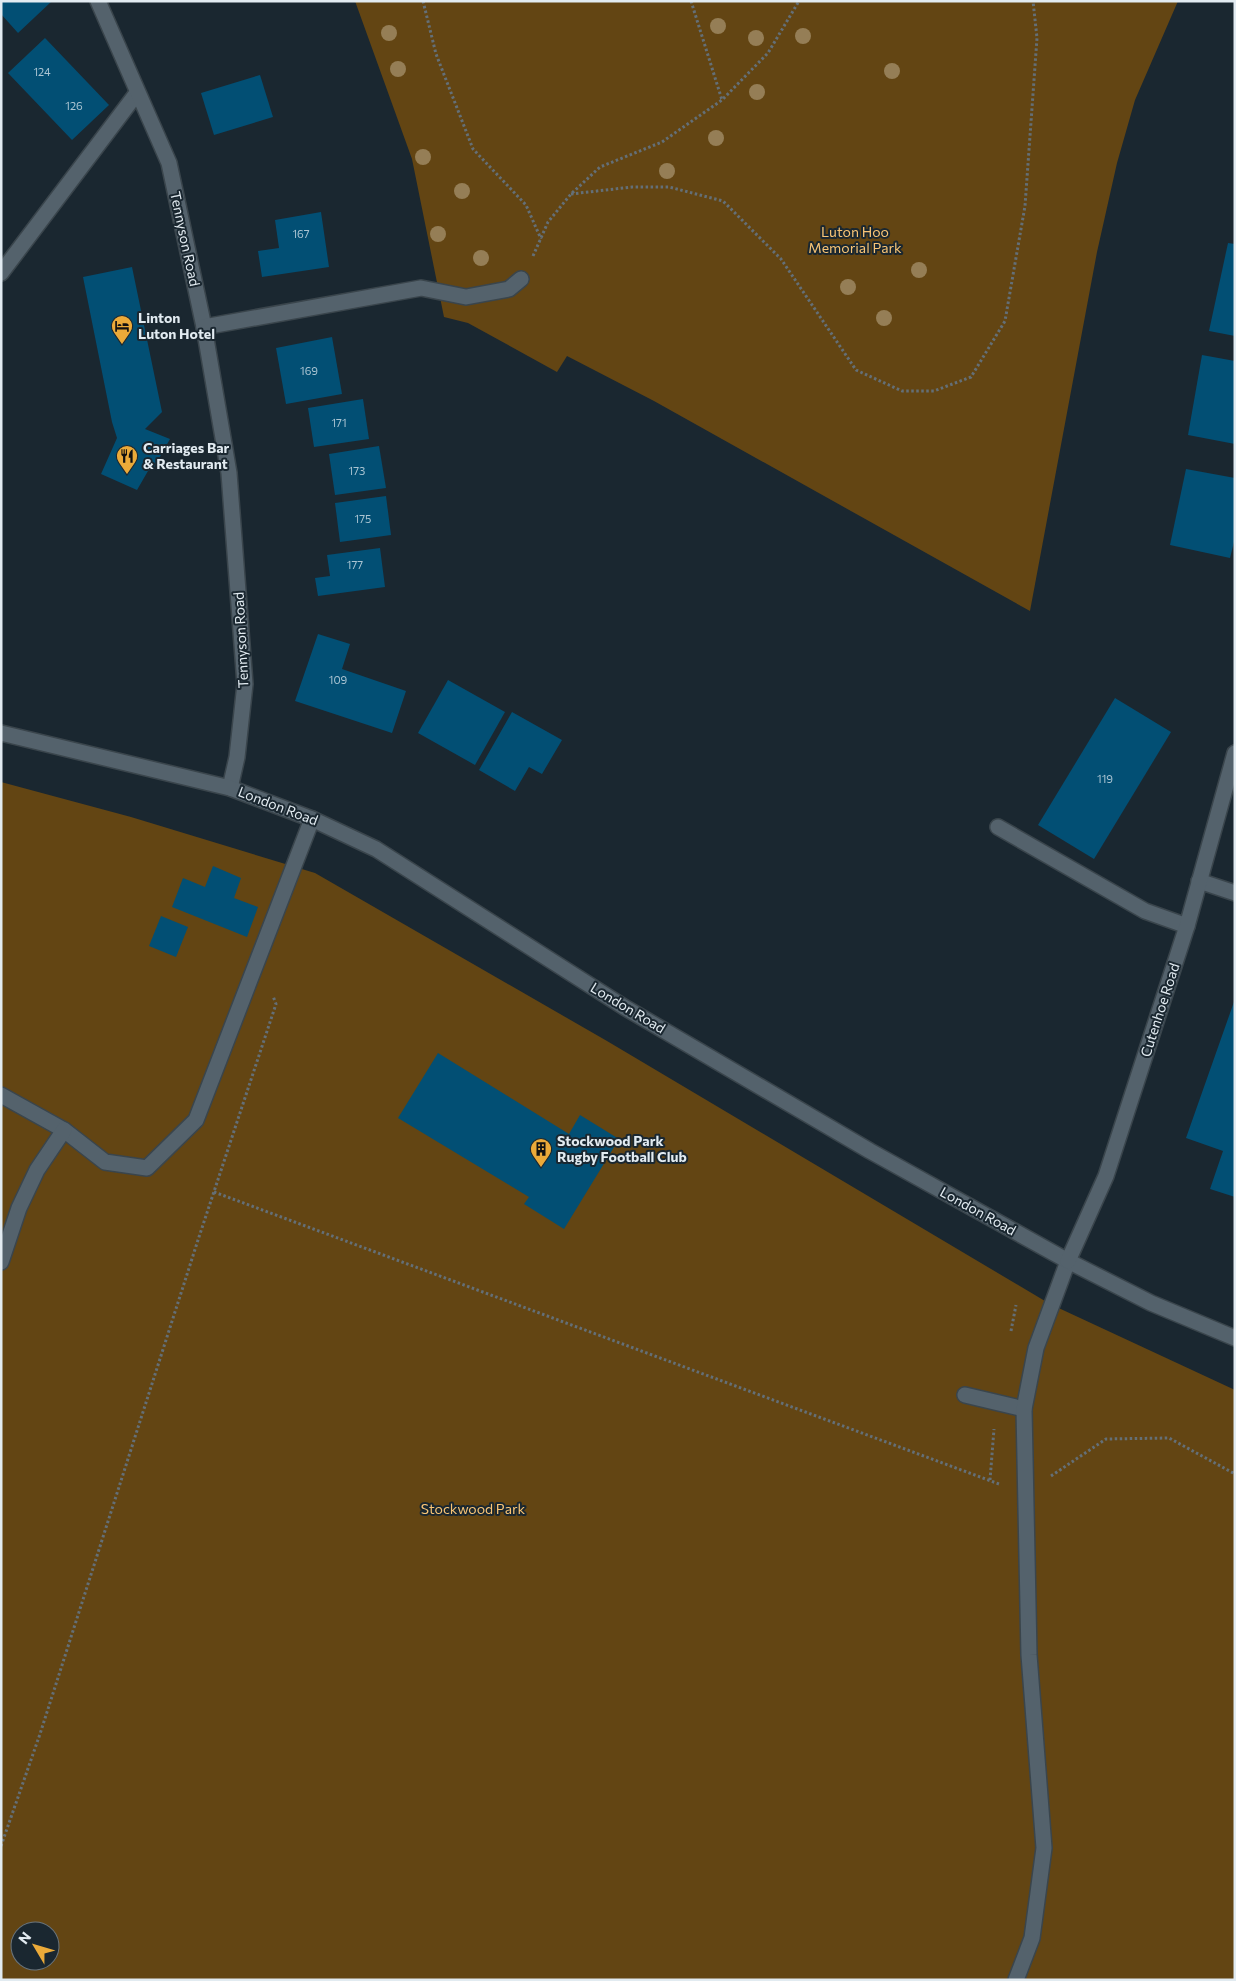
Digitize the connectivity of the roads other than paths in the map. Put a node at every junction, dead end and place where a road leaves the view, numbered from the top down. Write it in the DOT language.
graph roads {
  1 [pos="98,1"];
  2 [pos="137,93"];
  3 [pos="1,273"];
  4 [pos="521,279"];
  5 [pos="204,327"];
  6 [pos="1,733"];
  7 [pos="1235,753"];
  8 [pos="230,788"];
  9 [pos="312,819"];
  10 [pos="998,827"];
  11 [pos="1199,882"];
  12 [pos="1235,893"];
  13 [pos="1187,926"];
  14 [pos="1,1095"];
  15 [pos="64,1130"];
  16 [pos="1068,1260"];
  17 [pos="1,1262"];
  18 [pos="1235,1338"];
  19 [pos="965,1395"];
  20 [pos="1024,1409"];
  21 [pos="1016,1980"];
  1 -- 2 [label="street, Tennyson Road"];
  2 -- 3 [label="street"];
  2 -- 5 [label="street, Tennyson Road"];
  4 -- 5 [label="street"];
  5 -- 8 [label="street, Tennyson Road"];
  6 -- 8 [label="street, London Road"];
  7 -- 11 [label="street, Cutenhoe Road"];
  8 -- 9 [label="street, London Road"];
  9 -- 15 [label="street"];
  9 -- 16 [label="street, London Road"];
  10 -- 13 [label="street"];
  11 -- 12 [label="street"];
  11 -- 13 [label="street, Cutenhoe Road"];
  13 -- 16 [label="street, Cutenhoe Road"];
  14 -- 15 [label="street"];
  15 -- 17 [label="street"];
  16 -- 18 [label="street, London Road"];
  16 -- 20 [label="street, Cutenhoe Road"];
  19 -- 20 [label="street"];
  20 -- 21 [label="street, Cutenhoe Road"];
}
